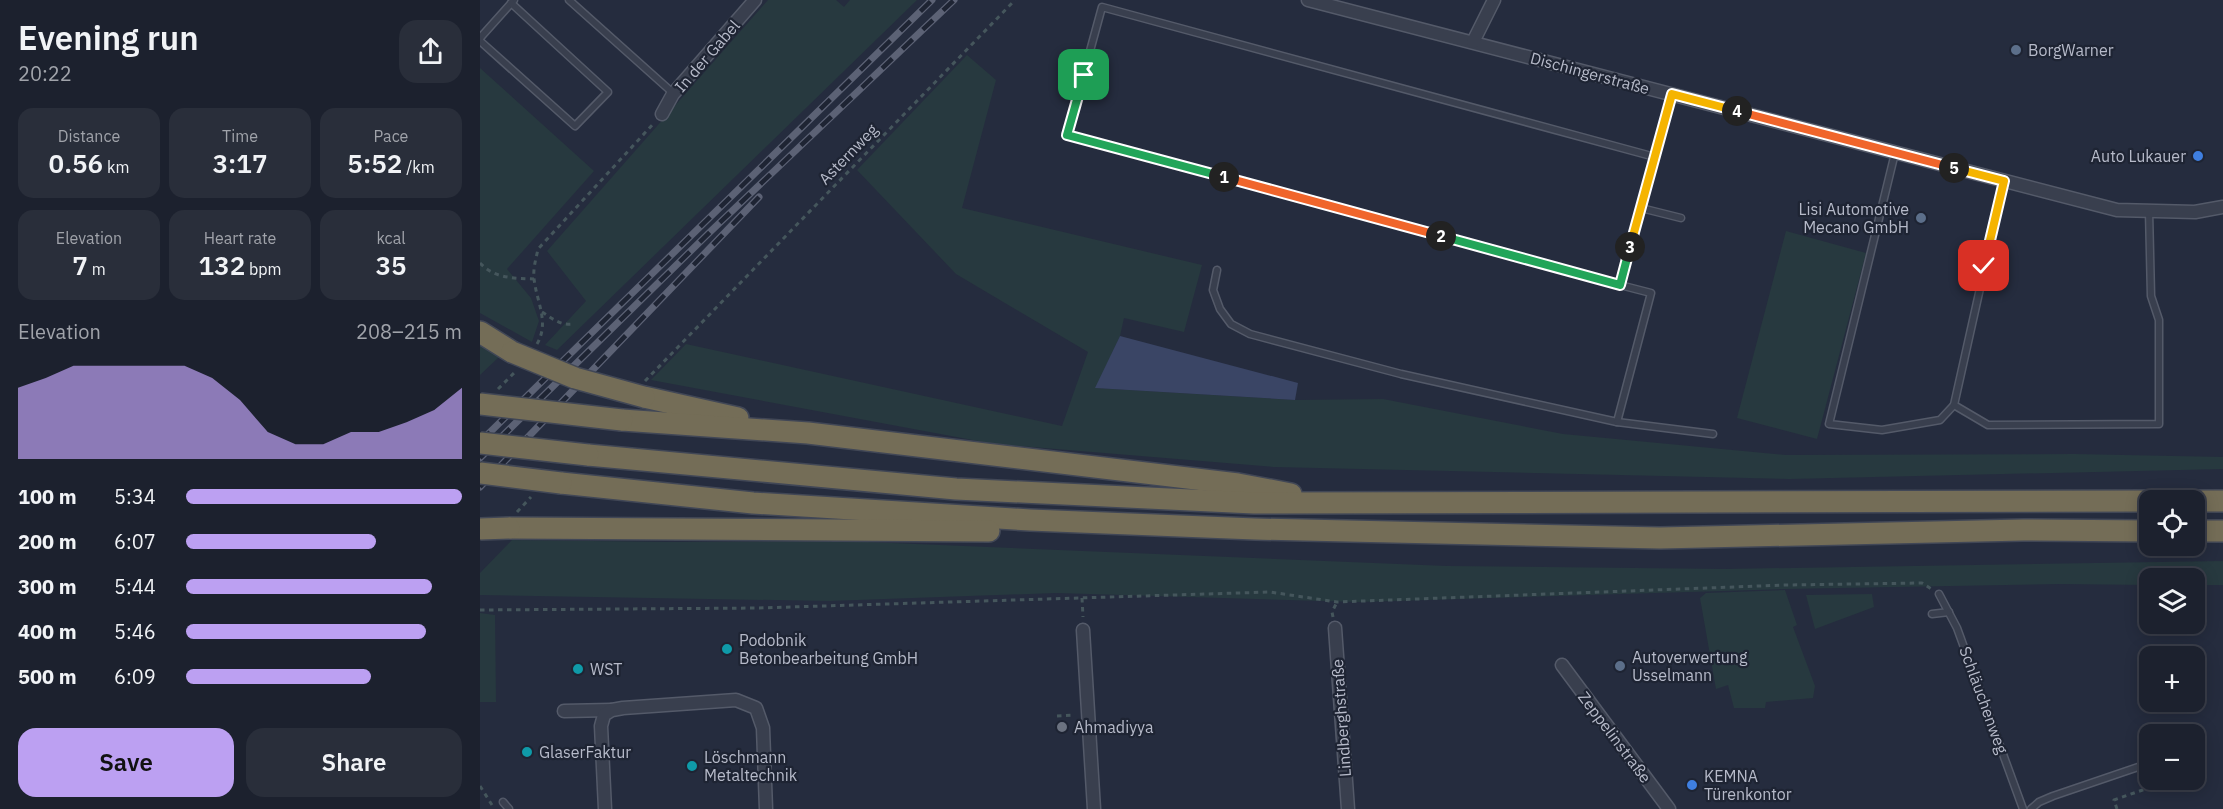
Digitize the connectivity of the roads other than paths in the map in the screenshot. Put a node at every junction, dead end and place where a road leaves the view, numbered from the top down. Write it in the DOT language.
graph roads {
  1 [pos="569,0"];
  2 [pos="755,0"];
  3 [pos="1308,0"];
  4 [pos="513,2"];
  5 [pos="1493,2"];
  6 [pos="480,39"];
  7 [pos="1473,42"];
  8 [pos="673,94"];
  9 [pos="1672,94"];
  10 [pos="662,114"];
  11 [pos="1895,153"];
  12 [pos="1655,157"];
  13 [pos="2004,181"];
  14 [pos="2223,207"];
  15 [pos="1641,208"];
  16 [pos="2149,211"];
  17 [pos="1681,218"];
  18 [pos="1217,270"];
  19 [pos="1620,285"];
  20 [pos="480,332"];
  21 [pos="487,398"];
  22 [pos="1954,405"];
  23 [pos="1617,422"];
  24 [pos="808,434"];
  25 [pos="1713,435"];
  26 [pos="480,443"];
  27 [pos="480,473"];
  28 [pos="2139,501"];
  29 [pos="2205,501"];
  30 [pos="2223,501"];
  31 [pos="1345,504"];
  32 [pos="1030,520"];
  33 [pos="480,529"];
  34 [pos="2139,531"];
  35 [pos="2205,531"];
  36 [pos="2223,531"];
  37 [pos="1939,594"];
  38 [pos="1949,612"];
  39 [pos="1932,614"];
  40 [pos="1335,628"];
  41 [pos="1083,630"];
  42 [pos="1562,665"];
  43 [pos="612,710"];
  44 [pos="564,711"];
  45 [pos="2139,767"];
  46 [pos="502,802"];
  47 [pos="508,809"];
  48 [pos="605,809"];
  49 [pos="766,809"];
  50 [pos="1094,809"];
  51 [pos="1348,809"];
  52 [pos="1669,809"];
  53 [pos="2023,809"];
  54 [pos="2031,809"];
  1 -- 8 [label="lane"];
  2 -- 8 [label="street, In der Gabel"];
  3 -- 7 [label="street, Dischingerstraße"];
  4 -- 6 [label="lane"];
  4 -- 6 [label="lane"];
  5 -- 7 [label="street"];
  7 -- 9 [label="street, Dischingerstraße"];
  8 -- 10 [label="street, In der Gabel"];
  9 -- 11 [label="street, Dischingerstraße"];
  9 -- 12 [label="lane"];
  11 -- 13 [label="street, Dischingerstraße"];
  11 -- 22 [label="lane"];
  12 -- 15 [label="lane"];
  12 -- 19 [label="lane"];
  13 -- 16 [label="street, Dischingerstraße"];
  13 -- 22 [label="lane"];
  14 -- 16 [label="street, Dischingerstraße"];
  15 -- 17 [label="lane"];
  15 -- 19 [label="lane"];
  16 -- 22 [label="lane"];
  18 -- 23 [label="lane"];
  19 -- 23 [label="lane"];
  20 -- 24 [label="highway, bridge"];
  21 -- 24 [label="highway, bridge"];
  23 -- 25 [label="lane"];
  24 -- 31 [label="highway"];
  26 -- 31 [label="highway, bridge"];
  27 -- 32 [label="highway, bridge"];
  28 -- 31 [label="highway"];
  29 -- 30 [label="highway"];
  32 -- 33 [label="highway, bridge"];
  32 -- 34 [label="highway"];
  35 -- 36 [label="highway"];
  37 -- 38 [label="lane, Schläuchenweg"];
  38 -- 39 [label="lane"];
  38 -- 53 [label="lane, Schläuchenweg"];
  40 -- 51 [label="street, Lindberghstraße"];
  41 -- 50 [label="street"];
  42 -- 52 [label="street, Zeppelinstraße"];
  43 -- 44 [label="street"];
  43 -- 48 [label="street"];
  43 -- 49 [label="street"];
  45 -- 54 [label="lane"];
  46 -- 47 [label="lane"];
}
